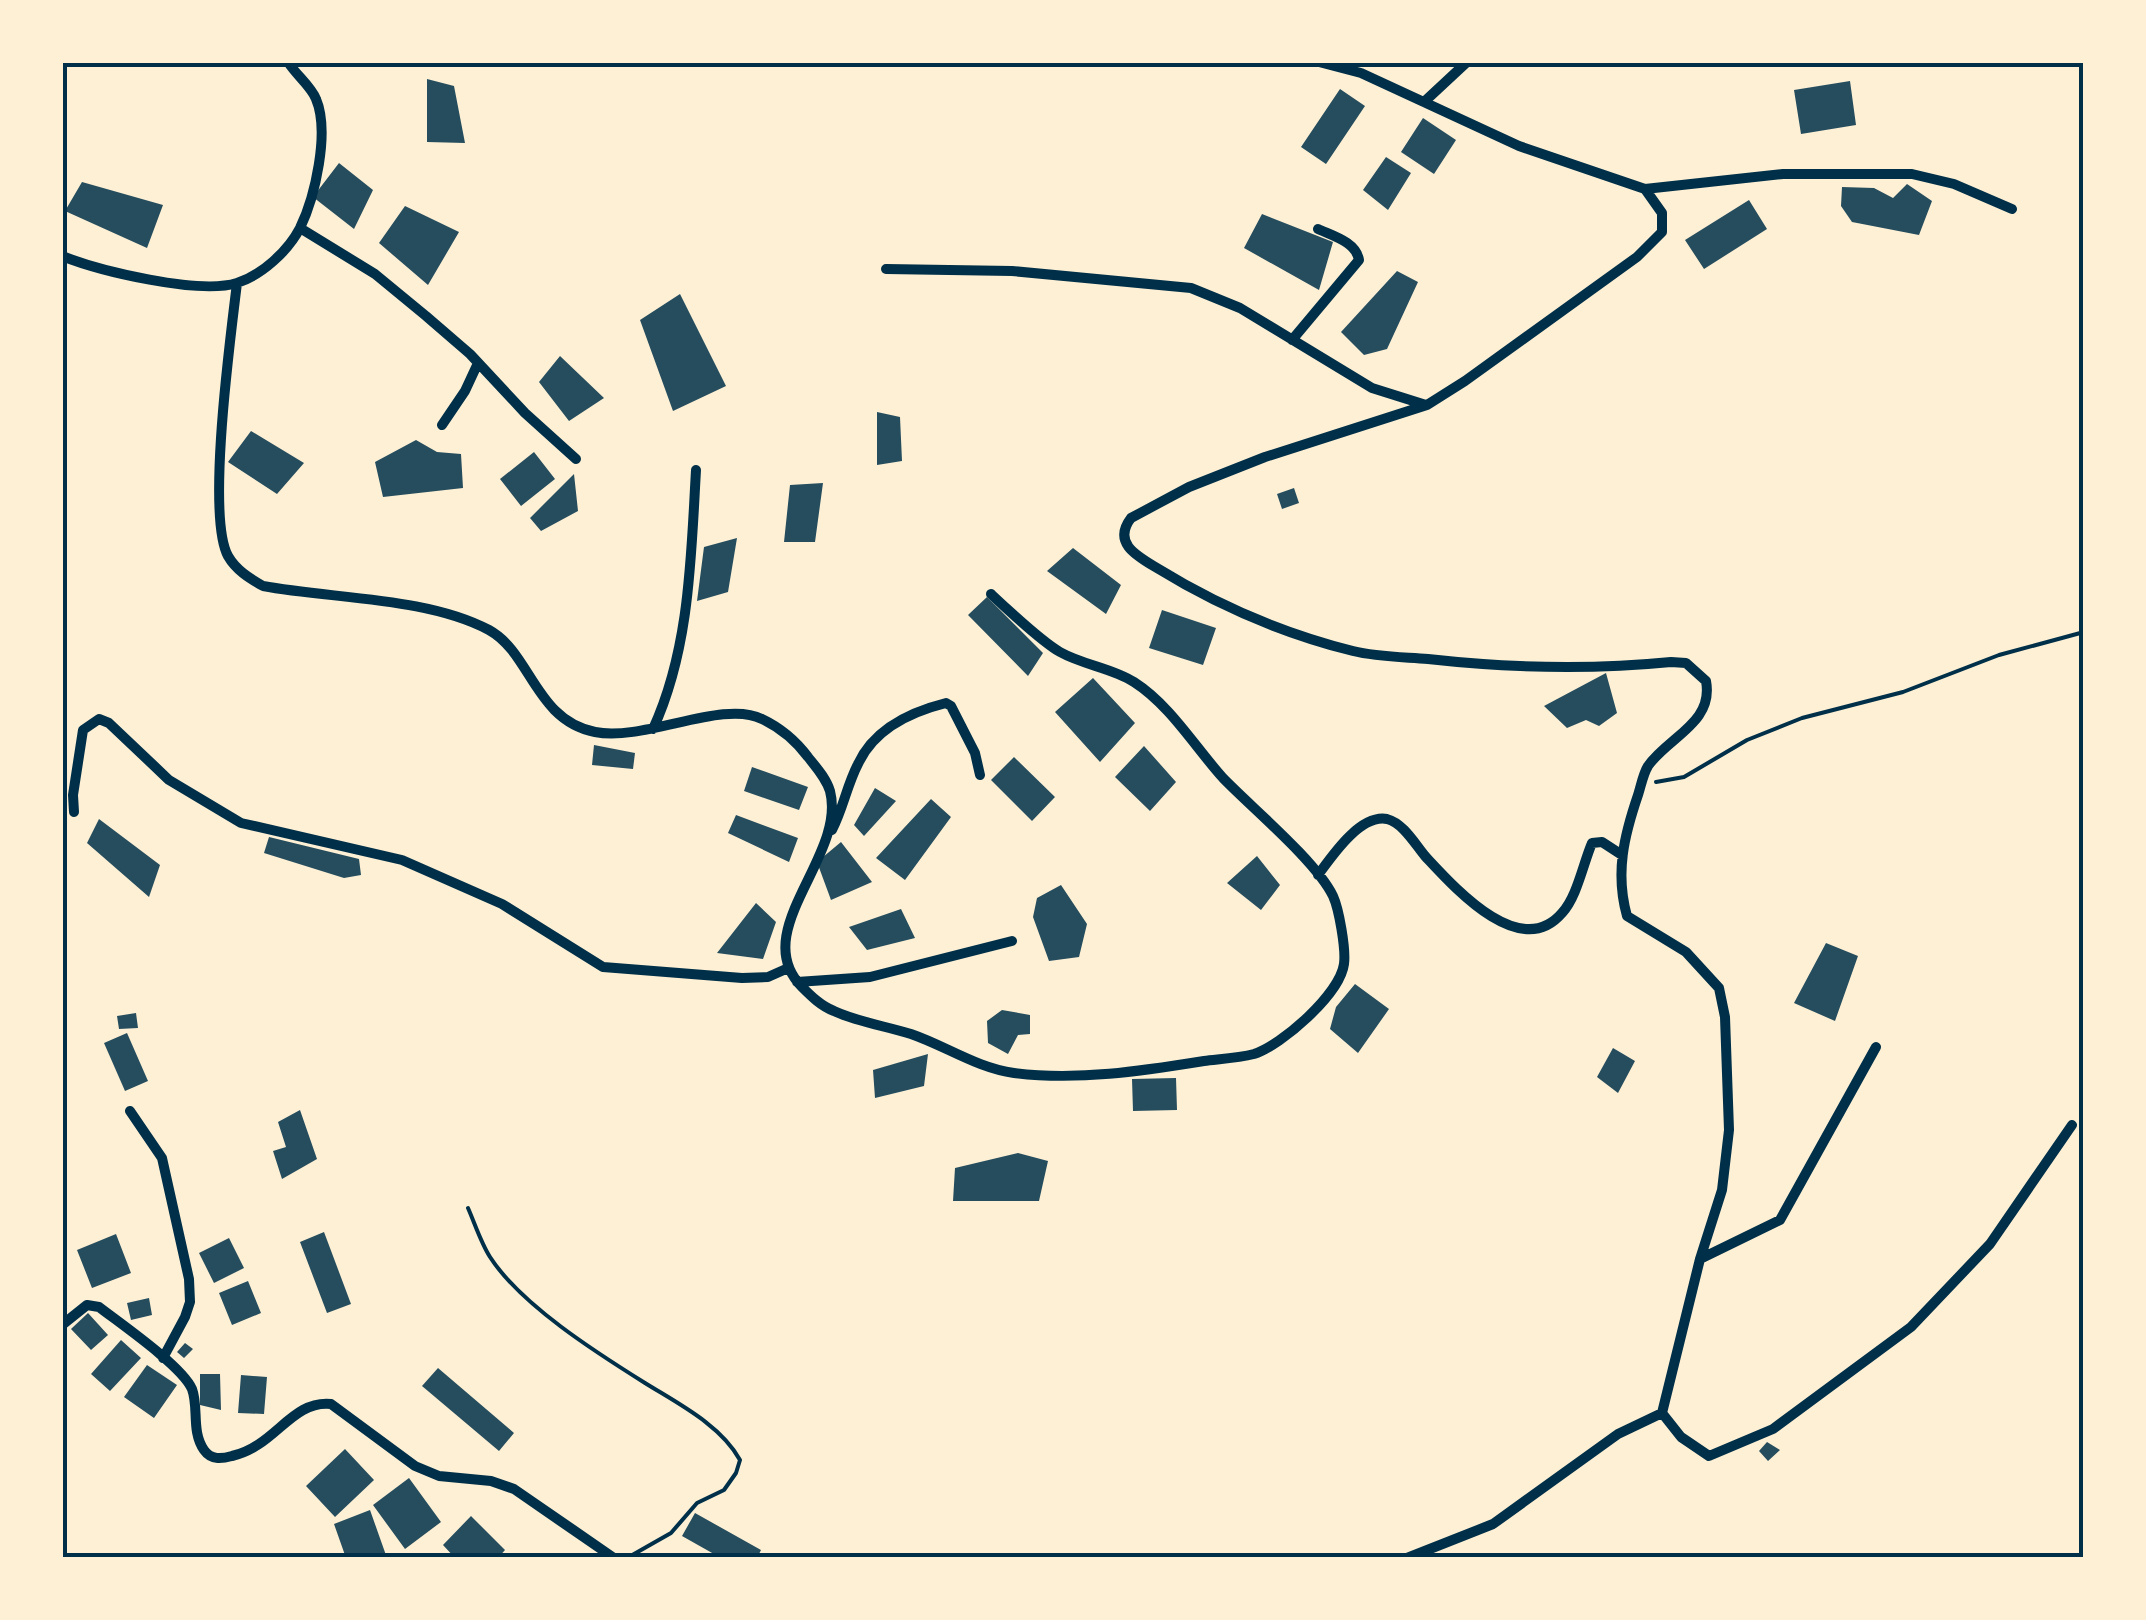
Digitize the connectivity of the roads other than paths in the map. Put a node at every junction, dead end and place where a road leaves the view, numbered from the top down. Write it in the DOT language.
graph roads {
  1 [pos="288,62"];
  2 [pos="1319,62"];
  3 [pos="1467,62"];
  4 [pos="1424,102"];
  5 [pos="1644,190"];
  6 [pos="2012,209"];
  7 [pos="300,228"];
  8 [pos="1318,229"];
  9 [pos="62,256"];
  10 [pos="886,269"];
  11 [pos="237,283"];
  12 [pos="1292,340"];
  13 [pos="478,362"];
  14 [pos="1427,405"];
  15 [pos="442,424"];
  16 [pos="576,459"];
  17 [pos="696,470"];
  18 [pos="991,594"];
  19 [pos="653,729"];
  20 [pos="980,775"];
  21 [pos="74,812"];
  22 [pos="823,846"];
  23 [pos="1622,855"];
  24 [pos="1318,874"];
  25 [pos="1012,941"];
  26 [pos="786,970"];
  27 [pos="797,982"];
  28 [pos="1876,1046"];
  29 [pos="130,1111"];
  30 [pos="2072,1125"];
  31 [pos="1700,1258"];
  32 [pos="62,1324"];
  33 [pos="163,1358"];
  34 [pos="1662,1413"];
  35 [pos="614,1558"];
  36 [pos="1407,1558"];
  1 -- 7 [label="street"];
  2 -- 4 [label="street"];
  3 -- 4 [label="street"];
  4 -- 5 [label="street"];
  5 -- 6 [label="street"];
  5 -- 14 [label="street"];
  7 -- 11 [label="street"];
  7 -- 13 [label="street"];
  8 -- 12 [label="street"];
  9 -- 11 [label="street"];
  10 -- 12 [label="street"];
  11 -- 19 [label="street"];
  12 -- 14 [label="street"];
  13 -- 15 [label="street"];
  13 -- 16 [label="street"];
  14 -- 23 [label="street"];
  17 -- 19 [label="street"];
  18 -- 24 [label="street"];
  19 -- 22 [label="street"];
  20 -- 22 [label="street"];
  21 -- 26 [label="street"];
  22 -- 26 [label="street"];
  23 -- 24 [label="street"];
  23 -- 31 [label="street"];
  24 -- 27 [label="street"];
  25 -- 27 [label="street"];
  26 -- 27 [label="street"];
  28 -- 31 [label="street"];
  29 -- 33 [label="street"];
  30 -- 34 [label="street"];
  31 -- 34 [label="street"];
  32 -- 33 [label="street"];
  33 -- 35 [label="street"];
  34 -- 36 [label="street"];
}
